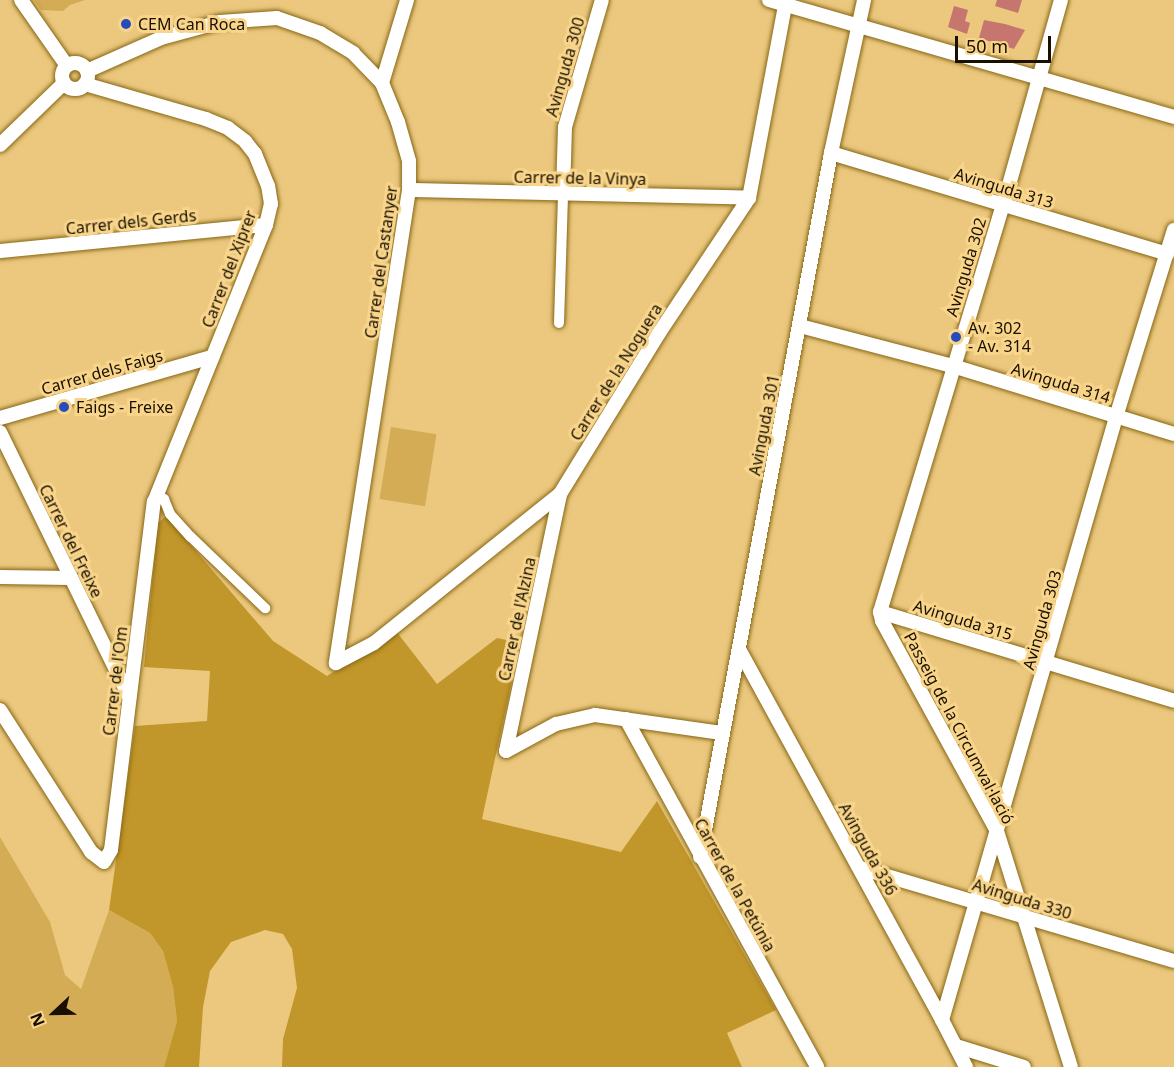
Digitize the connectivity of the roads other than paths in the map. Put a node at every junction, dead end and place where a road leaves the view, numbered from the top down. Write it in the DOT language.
graph roads {
  1 [pos="21,0"];
  2 [pos="407,0"];
  3 [pos="602,0"];
  4 [pos="769,0"];
  5 [pos="864,0"];
  6 [pos="1061,0"];
  7 [pos="785,5"];
  8 [pos="858,25"];
  9 [pos="67,66"];
  10 [pos="86,77"];
  11 [pos="1038,77"];
  12 [pos="64,83"];
  13 [pos="382,83"];
  14 [pos="1174,117"];
  15 [pos="0,145"];
  16 [pos="831,153"];
  17 [pos="409,190"];
  18 [pos="563,194"];
  19 [pos="749,198"];
  20 [pos="1002,205"];
  21 [pos="266,225"];
  22 [pos="1174,230"];
  23 [pos="0,251"];
  24 [pos="1167,254"];
  25 [pos="559,323"];
  26 [pos="800,326"];
  27 [pos="212,357"];
  28 [pos="953,366"];
  29 [pos="1116,417"];
  30 [pos="0,418"];
  31 [pos="0,432"];
  32 [pos="1174,434"];
  33 [pos="560,494"];
  34 [pos="155,498"];
  35 [pos="0,577"];
  36 [pos="71,578"];
  37 [pos="265,608"];
  38 [pos="880,612"];
  39 [pos="739,649"];
  40 [pos="336,663"];
  41 [pos="1047,664"];
  42 [pos="130,697"];
  43 [pos="1174,701"];
  44 [pos="0,710"];
  45 [pos="626,718"];
  46 [pos="722,733"];
  47 [pos="997,831"];
  48 [pos="700,857"];
  49 [pos="860,868"];
  50 [pos="976,902"];
  51 [pos="1024,917"];
  52 [pos="1174,961"];
  53 [pos="942,1020"];
  54 [pos="956,1046"];
  55 [pos="817,1067"];
  56 [pos="966,1067"];
  57 [pos="1024,1067"];
  58 [pos="1071,1067"];
  1 -- 9 [label="street"];
  2 -- 13 [label="street"];
  3 -- 18 [label="street, Avinguda 300"];
  4 -- 7 [label="street"];
  5 -- 8 [label="street, Avinguda 301"];
  6 -- 11 [label="street, Avinguda 302"];
  7 -- 8 [label="street"];
  7 -- 19 [label="street, Carrer de la Noguera"];
  8 -- 11 [label="street"];
  8 -- 16 [label="street, Avinguda 301"];
  9 -- 10 [label="street"];
  9 -- 12 [label="street"];
  10 -- 12 [label="street"];
  10 -- 13 [label="street, Carrer del Castanyer"];
  10 -- 21 [label="street, Carrer del Xiprer"];
  11 -- 14 [label="street"];
  11 -- 20 [label="street, Avinguda 302"];
  12 -- 15 [label="street"];
  13 -- 17 [label="street, Carrer del Castanyer"];
  16 -- 20 [label="street, Avinguda 313"];
  16 -- 26 [label="street, Avinguda 301"];
  17 -- 18 [label="street, Carrer de la Vinya"];
  17 -- 40 [label="street, Carrer del Castanyer"];
  18 -- 19 [label="street, Carrer de la Vinya"];
  18 -- 25 [label="street, Avinguda 300"];
  19 -- 33 [label="street, Carrer de la Noguera"];
  20 -- 24 [label="street, Avinguda 313"];
  20 -- 28 [label="street, Avinguda 302"];
  21 -- 23 [label="street, Carrer dels Gerds"];
  21 -- 27 [label="street, Carrer del Xiprer"];
  22 -- 24 [label="street, Avinguda 303"];
  24 -- 29 [label="street, Avinguda 303"];
  26 -- 28 [label="street, Avinguda 314"];
  26 -- 39 [label="street, Avinguda 301"];
  27 -- 30 [label="street, Carrer dels Faigs"];
  27 -- 34 [label="street, Carrer del Xiprer"];
  28 -- 29 [label="street, Avinguda 314"];
  28 -- 38 [label="street, Avinguda 302"];
  29 -- 32 [label="street, Avinguda 314"];
  29 -- 41 [label="street, Avinguda 303"];
  31 -- 36 [label="street, Carrer del Freixe"];
  33 -- 40 [label="street, Carrer de la Noguera"];
  33 -- 45 [label="street, Carrer de l'Alzina"];
  34 -- 37 [label="street"];
  34 -- 42 [label="street, Carrer de l'Om"];
  35 -- 36 [label="street"];
  36 -- 42 [label="street, Carrer del Freixe"];
  38 -- 41 [label="street, Avinguda 315"];
  38 -- 47 [label="street, Passeig de la Circumval·lació"];
  39 -- 46 [label="street, Avinguda 301"];
  39 -- 49 [label="street, Avinguda 336"];
  41 -- 43 [label="street, Avinguda 315"];
  41 -- 47 [label="street, Avinguda 303"];
  42 -- 44 [label="street, Carrer de l'Om"];
  45 -- 46 [label="street"];
  45 -- 48 [label="street, Carrer de la Petúnia"];
  46 -- 48 [label="street, Avinguda 301"];
  47 -- 50 [label="street, Avinguda 303"];
  47 -- 51 [label="street, Passeig de la Circumval·lació"];
  48 -- 55 [label="street, Carrer de la Petúnia"];
  49 -- 50 [label="street, Avinguda 330"];
  49 -- 53 [label="street, Avinguda 336"];
  50 -- 51 [label="street, Avinguda 330"];
  50 -- 53 [label="street, Avinguda 303"];
  51 -- 52 [label="street, Avinguda 330"];
  51 -- 58 [label="street, Passeig de la Circumval·lació"];
  53 -- 54 [label="street, Avinguda 336"];
  54 -- 56 [label="street, Avinguda 336"];
  54 -- 57 [label="street"];
}
